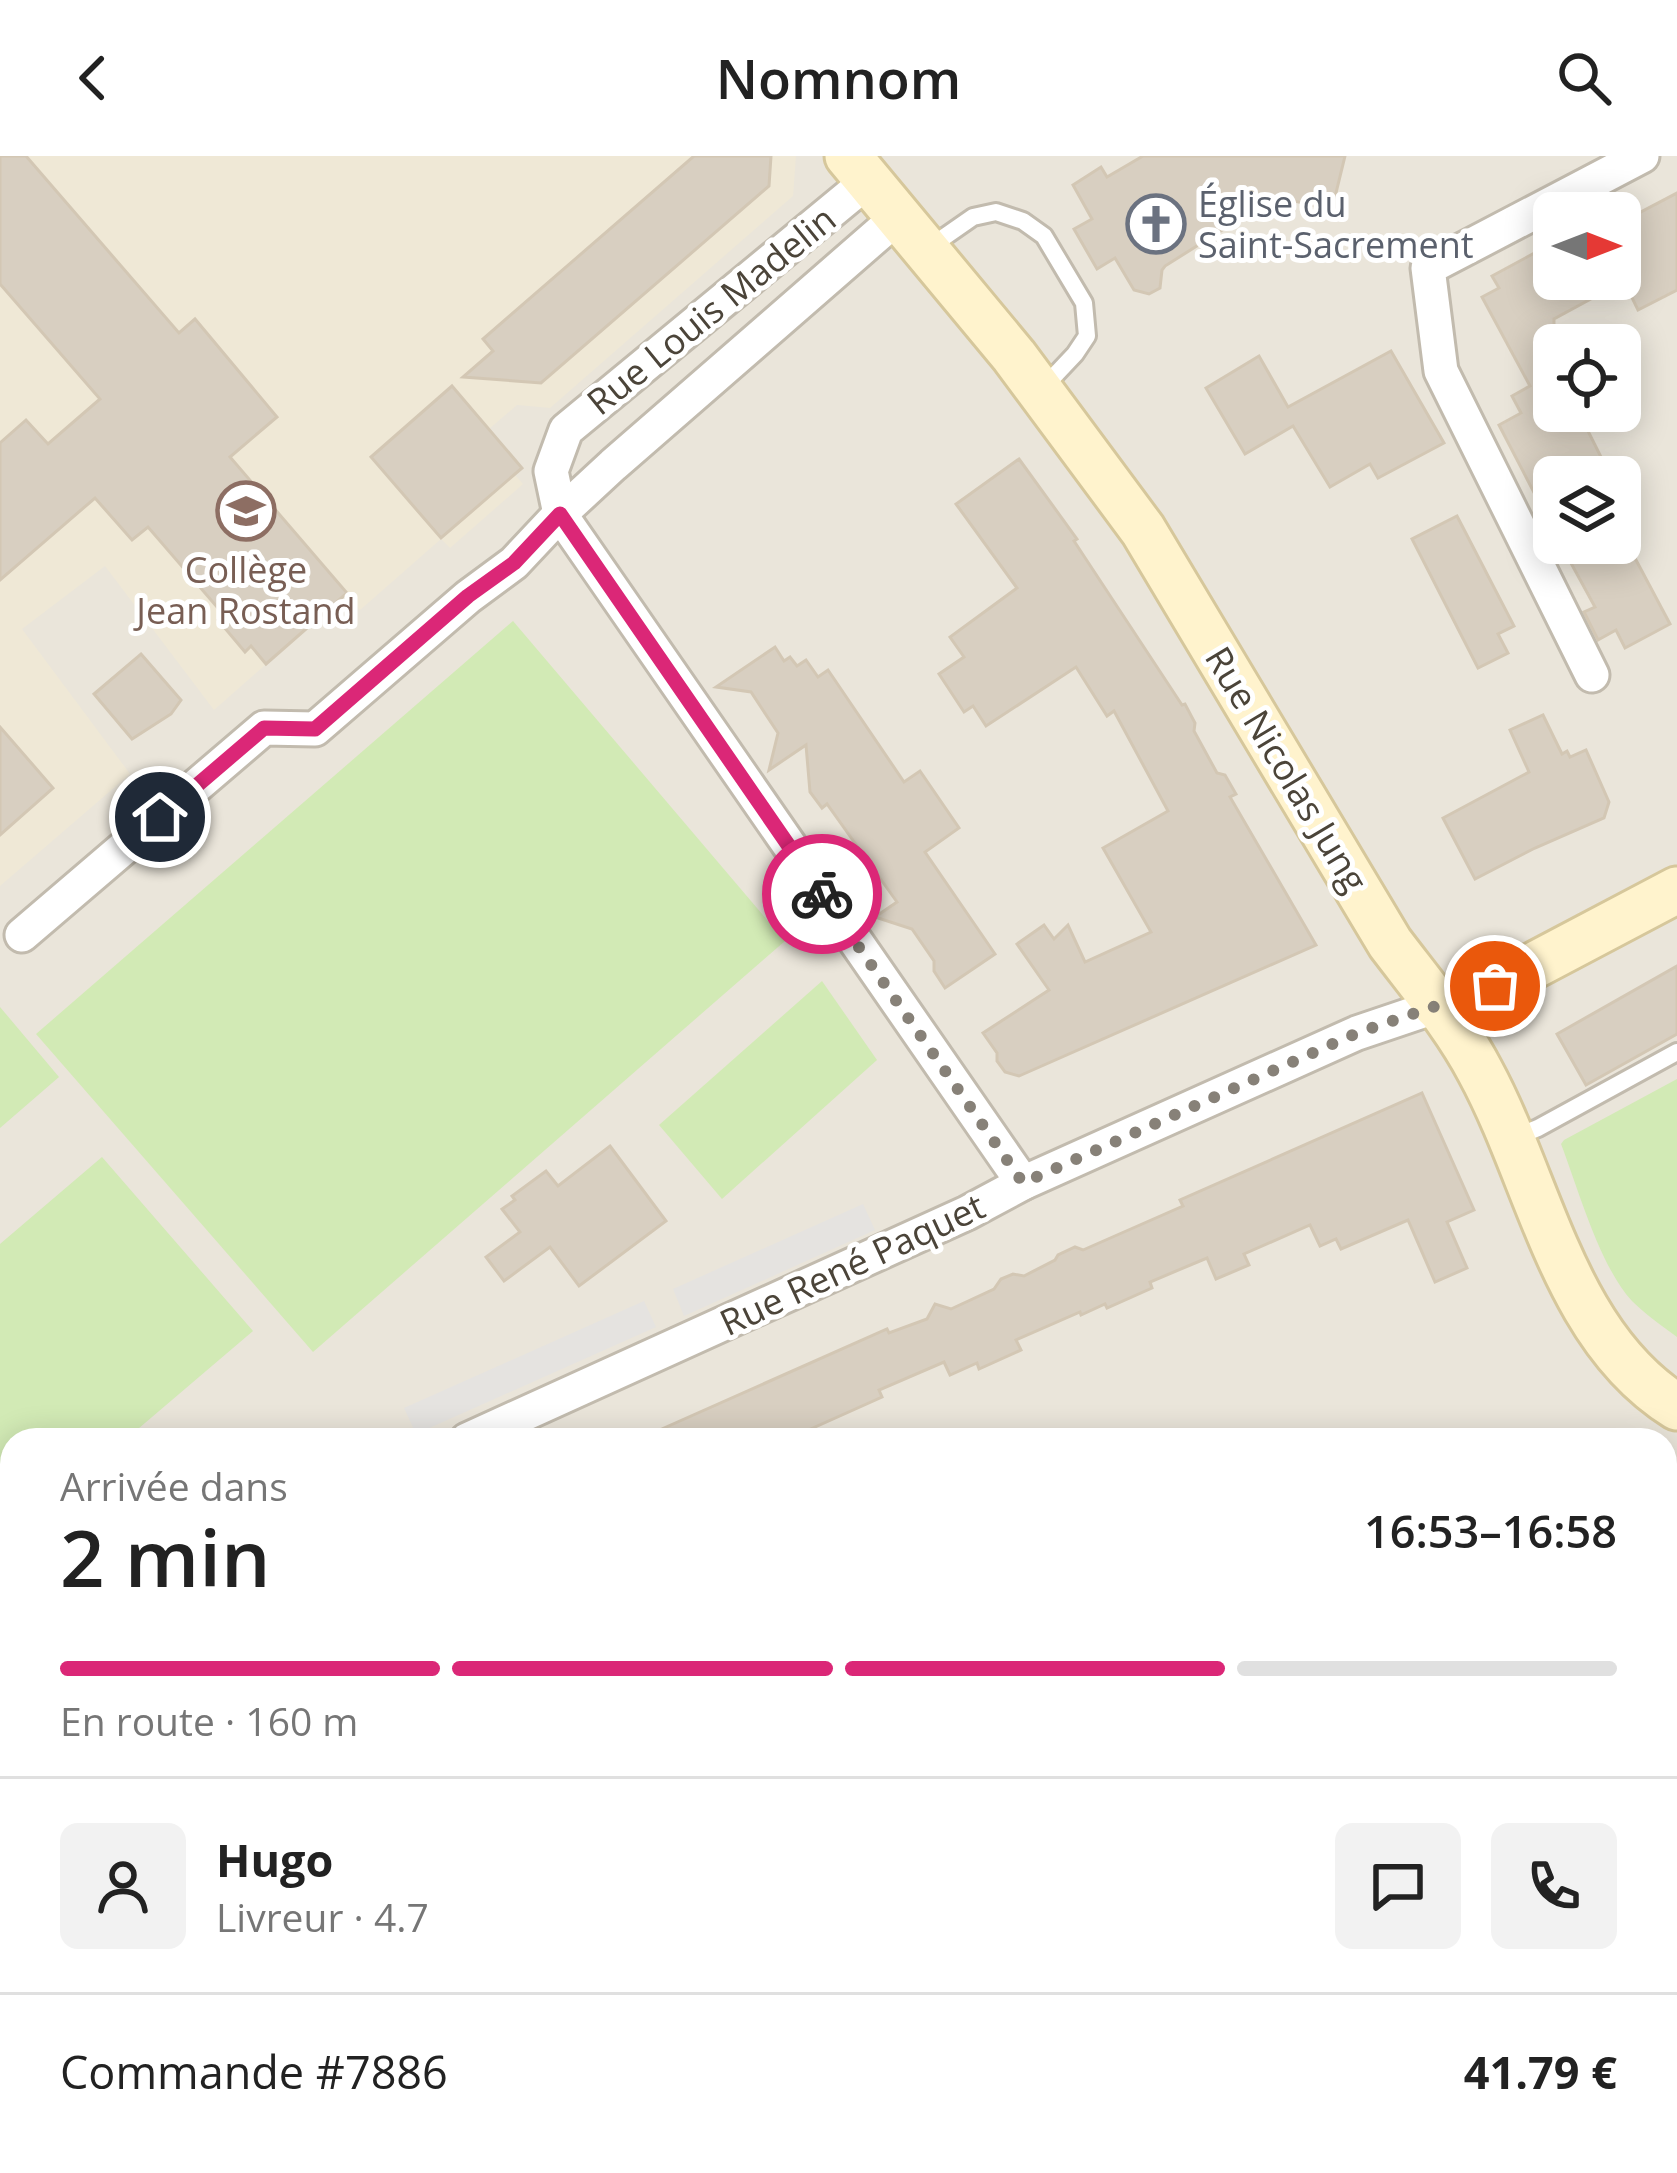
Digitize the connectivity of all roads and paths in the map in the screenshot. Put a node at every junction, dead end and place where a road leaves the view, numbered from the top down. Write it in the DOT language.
graph roads {
  1 [pos="1642,156"];
  2 [pos="859,168"];
  3 [pos="913,233"];
  4 [pos="1040,390"];
  5 [pos="560,514"];
  6 [pos="1592,675"];
  7 [pos="1677,890"];
  8 [pos="22,935"];
  9 [pos="1437,1006"];
  10 [pos="1677,1052"];
  11 [pos="1510,1139"];
  12 [pos="1023,1183"];
  13 [pos="1677,1407"];
  14 [pos="494,1428"];
  1 -- 6 [label="street"];
  2 -- 3 [label="main road, Rue Nicolas Jung"];
  2 -- 5 [label="street, Rue Louis Madelin"];
  3 -- 4 [label="main road, Rue Nicolas Jung"];
  3 -- 4 [label="lane"];
  3 -- 5 [label="street, Rue Louis Madelin"];
  4 -- 9 [label="main road, Rue Nicolas Jung"];
  5 -- 8 [label="street, Rue Louis Madelin"];
  5 -- 12 [label="street"];
  7 -- 9 [label="main road"];
  9 -- 11 [label="main road, Rue Nicolas Jung"];
  9 -- 12 [label="street, Rue René Paquet"];
  10 -- 11 [label="lane"];
  11 -- 13 [label="main road, Rue Nicolas Jung"];
  12 -- 14 [label="street, Rue René Paquet"];
}
